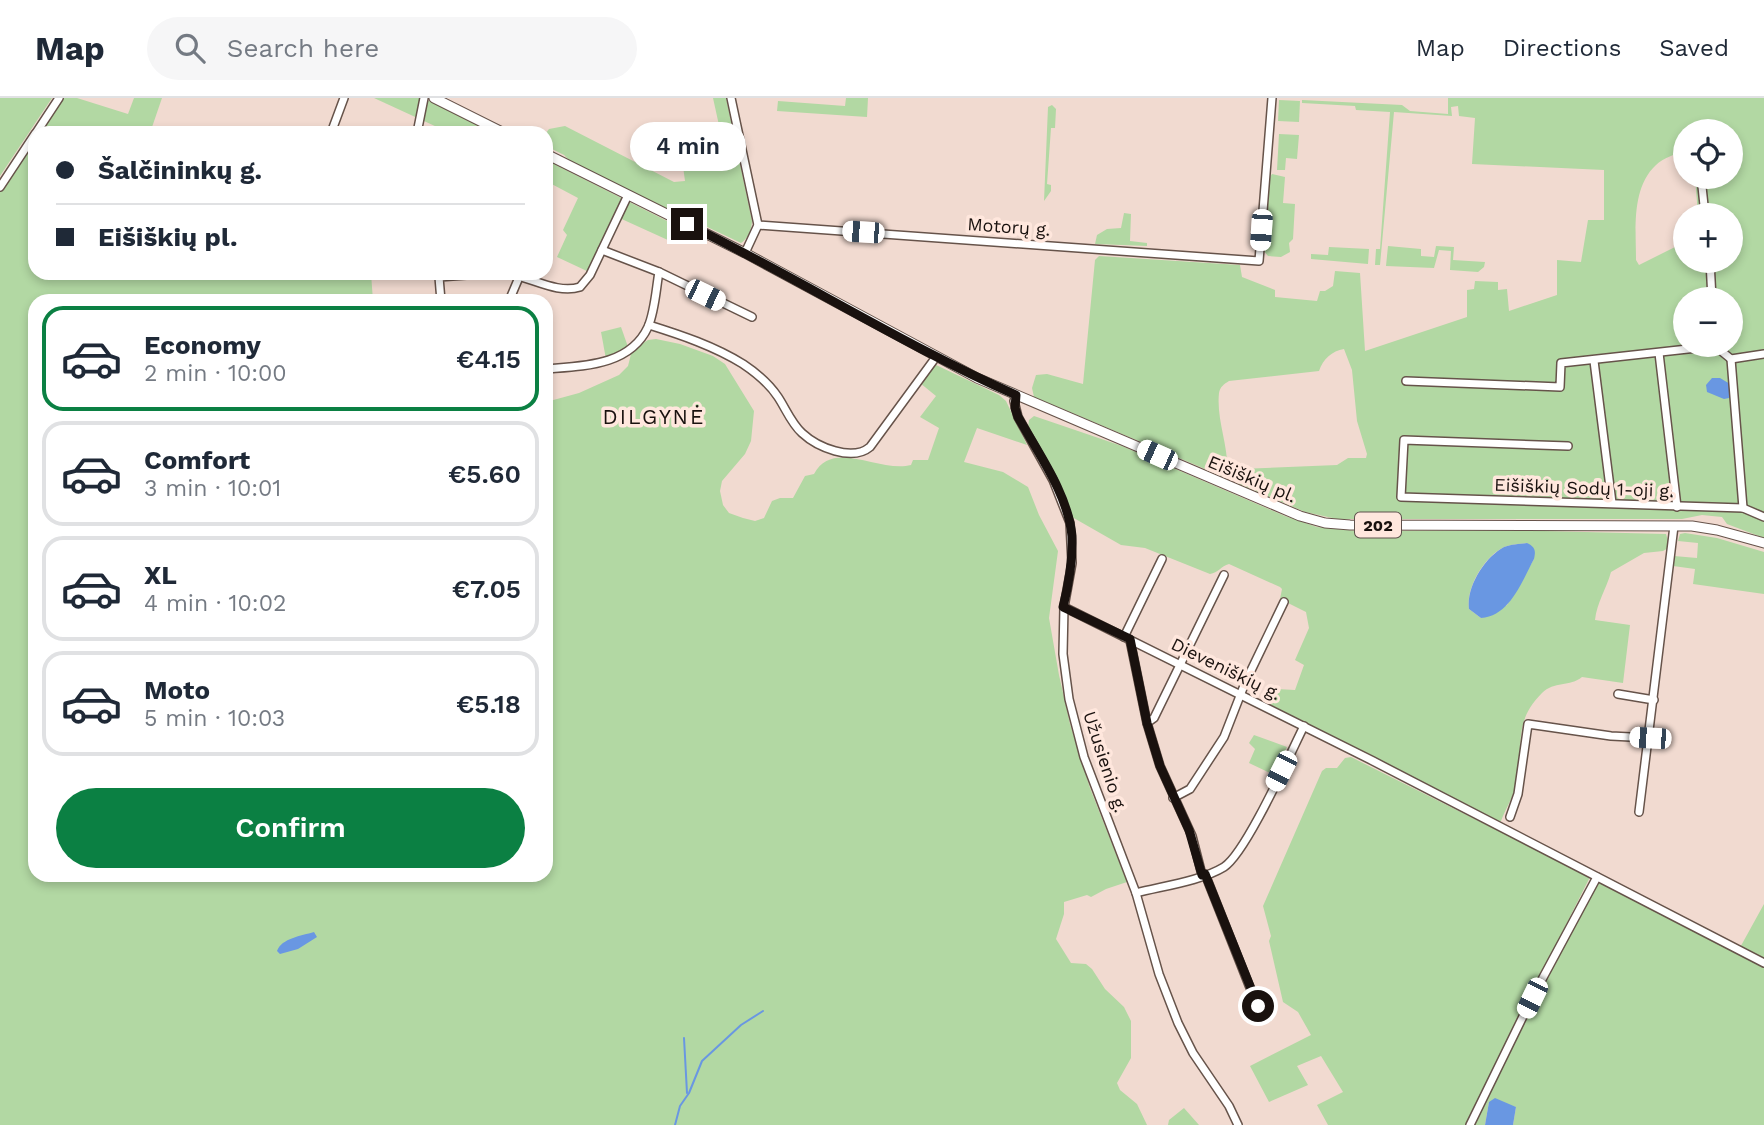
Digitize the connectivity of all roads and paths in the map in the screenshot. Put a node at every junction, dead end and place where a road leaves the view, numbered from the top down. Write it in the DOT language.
graph roads {
  1 [pos="59,98"];
  2 [pos="344,98"];
  3 [pos="424,98"];
  4 [pos="434,98"];
  5 [pos="731,98"];
  6 [pos="1272,98"];
  7 [pos="40,126"];
  8 [pos="334,126"];
  9 [pos="418,126"];
  10 [pos="490,126"];
  11 [pos="28,144"];
  12 [pos="553,158"];
  13 [pos="0,187"];
  14 [pos="628,195"];
  15 [pos="758,225"];
  16 [pos="602,250"];
  17 [pos="745,253"];
  18 [pos="659,272"];
  19 [pos="535,280"];
  20 [pos="752,317"];
  21 [pos="649,325"];
  22 [pos="1673,351"];
  23 [pos="1659,353"];
  24 [pos="1764,354"];
  25 [pos="936,357"];
  26 [pos="1731,359"];
  27 [pos="1594,361"];
  28 [pos="553,368"];
  29 [pos="1406,381"];
  30 [pos="1016,395"];
  31 [pos="1569,446"];
  32 [pos="1612,503"];
  33 [pos="1677,507"];
  34 [pos="1743,508"];
  35 [pos="1764,517"];
  36 [pos="1675,526"];
  37 [pos="1764,543"];
  38 [pos="1162,559"];
  39 [pos="1224,575"];
  40 [pos="1284,603"];
  41 [pos="1063,607"];
  42 [pos="1127,638"];
  43 [pos="1180,664"];
  44 [pos="1241,694"];
  45 [pos="1618,694"];
  46 [pos="1654,700"];
  47 [pos="1147,723"];
  48 [pos="1304,726"];
  49 [pos="1650,738"];
  50 [pos="1173,798"];
  51 [pos="1639,812"];
  52 [pos="1510,817"];
  53 [pos="1204,875"];
  54 [pos="1597,877"];
  55 [pos="1136,893"];
  56 [pos="1764,963"];
  57 [pos="1260,1013"];
  58 [pos="1238,1125"];
  59 [pos="1470,1125"];
  1 -- 7 [label="street"];
  2 -- 8 [label="street"];
  3 -- 9 [label="street"];
  4 -- 10 [label="main road"];
  5 -- 15 [label="street"];
  6 -- 15 [label="street, Motorų g."];
  11 -- 13 [label="street"];
  12 -- 14 [label="main road, Eišiškių pl. / 202"];
  14 -- 16 [label="street"];
  14 -- 17 [label="main road, Eišiškių pl. / 202"];
  15 -- 17 [label="street"];
  16 -- 18 [label="street"];
  16 -- 19 [label="street"];
  17 -- 25 [label="main road, Eišiškių pl. / 202"];
  18 -- 20 [label="street"];
  18 -- 21 [label="street"];
  21 -- 25 [label="street"];
  21 -- 28 [label="street"];
  22 -- 23 [label="street"];
  23 -- 27 [label="street"];
  23 -- 33 [label="street"];
  24 -- 26 [label="street"];
  25 -- 30 [label="main road, Eišiškių pl. / 202"];
  26 -- 34 [label="street"];
  27 -- 29 [label="street"];
  27 -- 32 [label="street"];
  30 -- 36 [label="main road, Eišiškių pl. / 202"];
  30 -- 41 [label="street, Užusienio g."];
  31 -- 32 [label="street, Eišiškių Sodų 1-oji g."];
  32 -- 33 [label="street, Eišiškių Sodų 1-oji g."];
  33 -- 34 [label="street, Eišiškių Sodų 1-oji g."];
  34 -- 35 [label="street, Eišiškių Sodų 1-oji g."];
  36 -- 37 [label="main road, Eišiškių pl. / 202"];
  36 -- 46 [label="street"];
  38 -- 42 [label="street"];
  39 -- 43 [label="street"];
  40 -- 44 [label="street"];
  41 -- 42 [label="street, Dieveniškių g."];
  41 -- 55 [label="street, Užusienio g."];
  42 -- 43 [label="street, Dieveniškių g."];
  42 -- 47 [label="street"];
  43 -- 44 [label="street, Dieveniškių g."];
  43 -- 47 [label="street"];
  44 -- 48 [label="street, Dieveniškių g."];
  44 -- 50 [label="street"];
  45 -- 46 [label="street"];
  46 -- 49 [label="street"];
  47 -- 50 [label="street"];
  48 -- 53 [label="street"];
  48 -- 54 [label="street, Dieveniškių g."];
  49 -- 51 [label="street"];
  49 -- 52 [label="street"];
  50 -- 53 [label="street"];
  53 -- 55 [label="street"];
  53 -- 57 [label="street"];
  54 -- 56 [label="street, Dieveniškių g."];
  54 -- 59 [label="street"];
  55 -- 58 [label="street, Užusienio g."];
}
